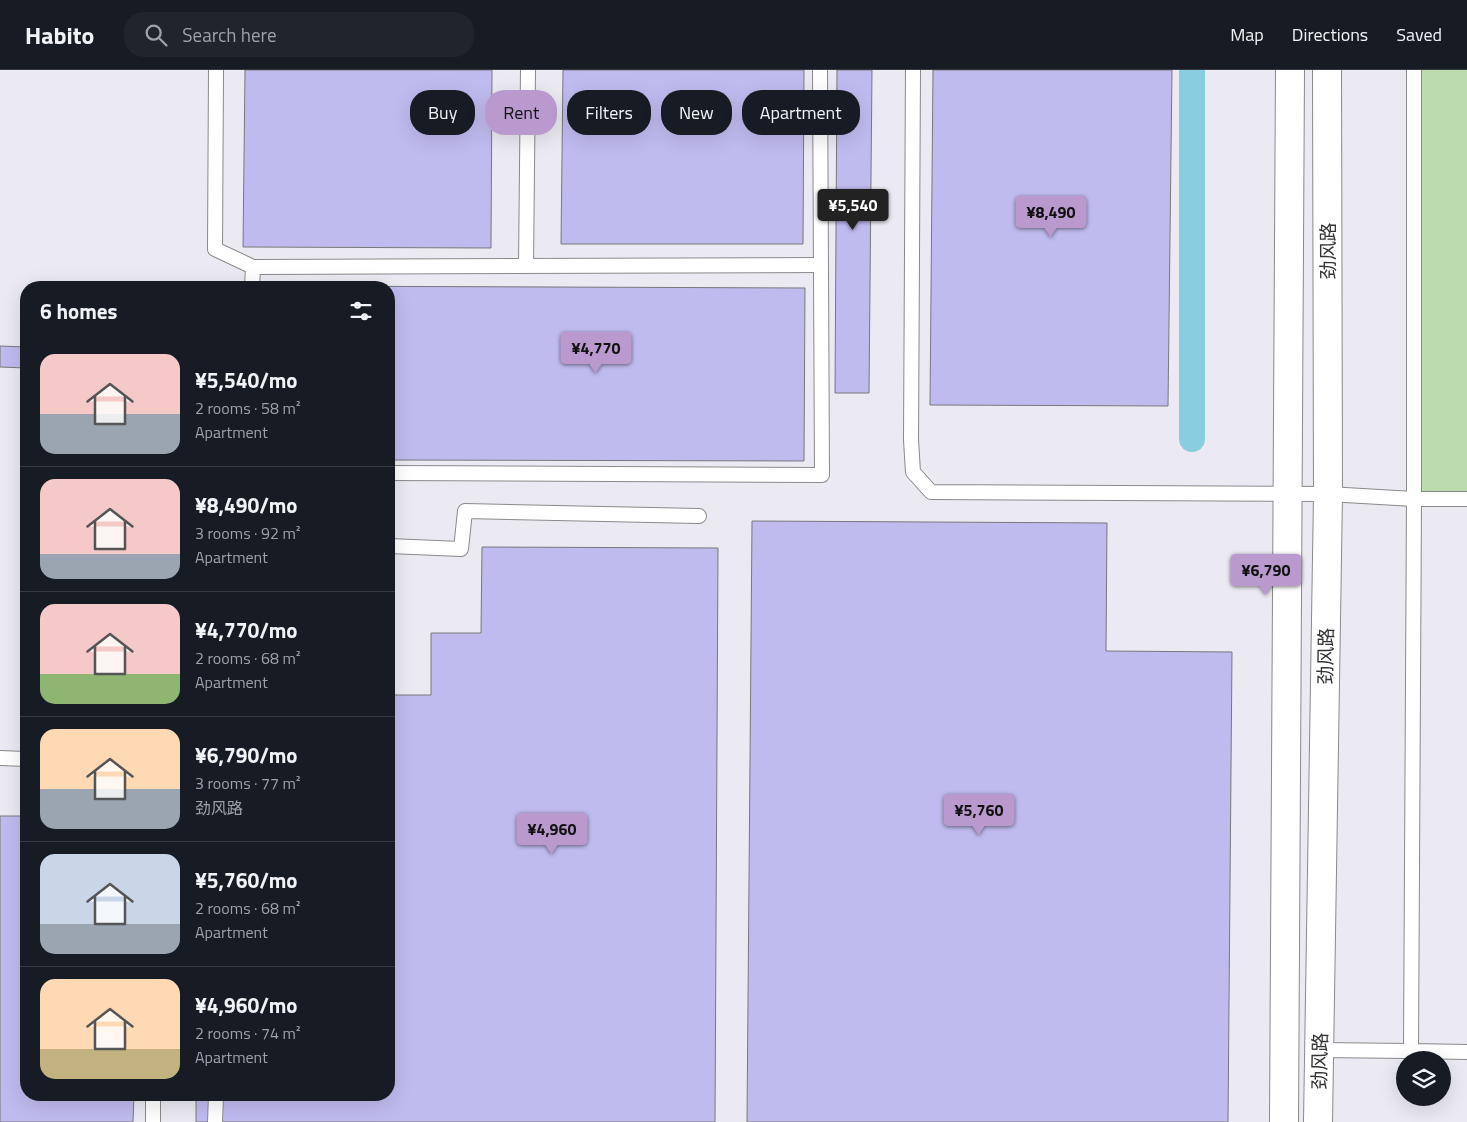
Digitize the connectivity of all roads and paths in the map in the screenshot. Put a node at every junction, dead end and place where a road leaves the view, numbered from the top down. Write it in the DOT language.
graph roads {
  1 [pos="216,70"];
  2 [pos="528,70"];
  3 [pos="820,70"];
  4 [pos="913,70"];
  5 [pos="1290,70"];
  6 [pos="1327,70"];
  7 [pos="1414,70"];
  8 [pos="821,265"];
  9 [pos="526,266"];
  10 [pos="253,267"];
  11 [pos="252,281"];
  12 [pos="395,473"];
  13 [pos="1288,493"];
  14 [pos="1328,494"];
  15 [pos="1414,499"];
  16 [pos="1467,499"];
  17 [pos="699,516"];
  18 [pos="395,546"];
  19 [pos="0,758"];
  20 [pos="20,758"];
  21 [pos="1319,1050"];
  22 [pos="1411,1051"];
  23 [pos="1451,1052"];
  24 [pos="1467,1052"];
  25 [pos="153,1101"];
  26 [pos="216,1101"];
  27 [pos="153,1122"];
  28 [pos="215,1122"];
  29 [pos="1284,1122"];
  30 [pos="1318,1122"];
  1 -- 10 [label="lane"];
  2 -- 9 [label="lane"];
  3 -- 8 [label="lane"];
  4 -- 13 [label="lane"];
  5 -- 13 [label="street, 劲风路"];
  6 -- 14 [label="street, 劲风路"];
  7 -- 15 [label="lane"];
  8 -- 9 [label="lane"];
  8 -- 12 [label="lane"];
  9 -- 10 [label="lane"];
  10 -- 11 [label="lane"];
  13 -- 14 [label="lane"];
  13 -- 29 [label="street, 劲风路"];
  14 -- 15 [label="lane"];
  14 -- 21 [label="street, 劲风路"];
  15 -- 16 [label="lane"];
  15 -- 22 [label="lane"];
  17 -- 18 [label="lane"];
  19 -- 20 [label="lane"];
  21 -- 22 [label="lane"];
  21 -- 30 [label="street, 劲风路"];
  23 -- 24 [label="lane"];
  25 -- 27 [label="lane"];
  26 -- 28 [label="lane"];
}
